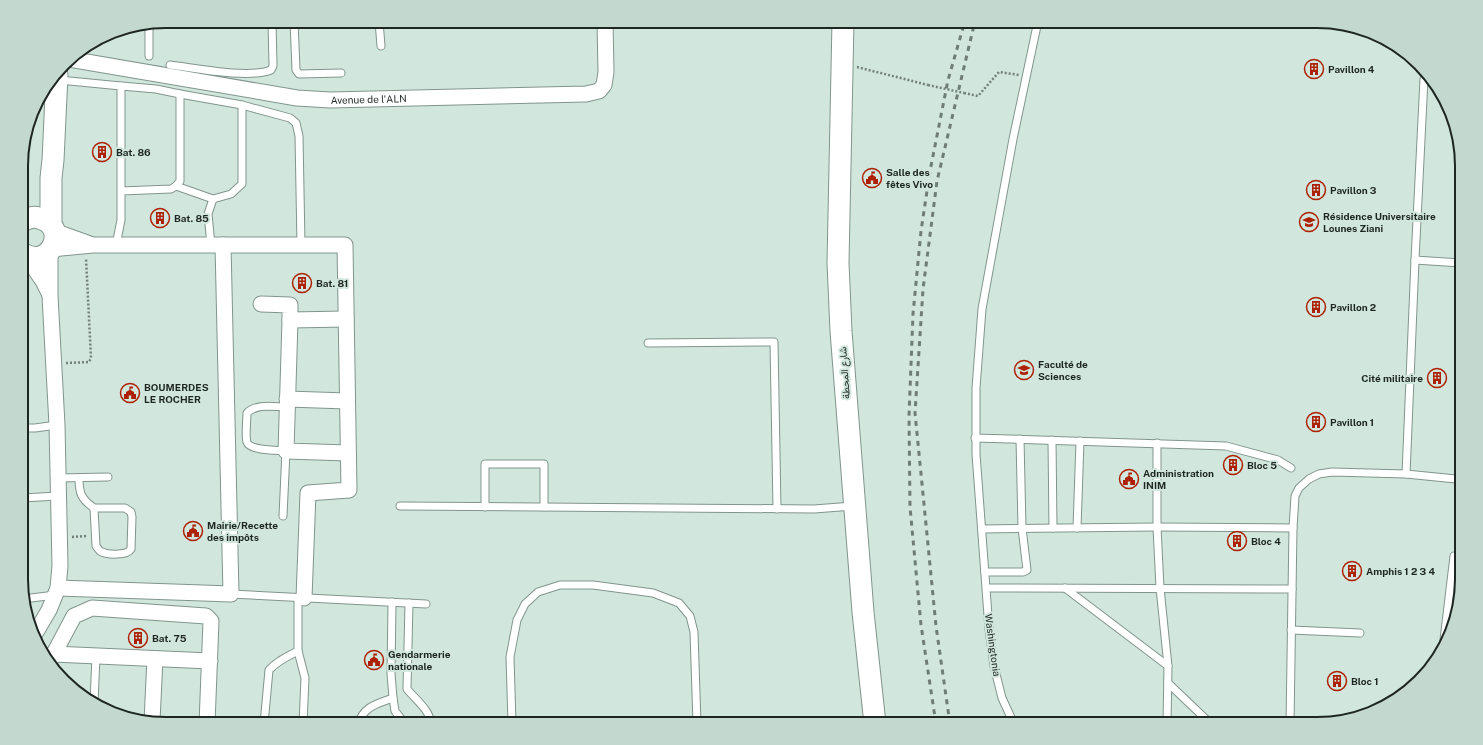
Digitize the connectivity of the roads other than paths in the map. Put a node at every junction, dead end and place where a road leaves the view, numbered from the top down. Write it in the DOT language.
graph roads {
  1 [pos="272,28"];
  2 [pos="294,28"];
  3 [pos="379,28"];
  4 [pos="605,28"];
  5 [pos="844,28"];
  6 [pos="1036,28"];
  7 [pos="149,29"];
  8 [pos="380,46"];
  9 [pos="149,56"];
  10 [pos="77,60"];
  11 [pos="170,65"];
  12 [pos="340,73"];
  13 [pos="60,77"];
  14 [pos="1424,79"];
  15 [pos="57,81"];
  16 [pos="121,86"];
  17 [pos="180,94"];
  18 [pos="242,105"];
  19 [pos="51,178"];
  20 [pos="176,186"];
  21 [pos="121,191"];
  22 [pos="214,199"];
  23 [pos="28,214"];
  24 [pos="28,219"];
  25 [pos="52,239"];
  26 [pos="116,245"];
  27 [pos="217,245"];
  28 [pos="301,245"];
  29 [pos="28,257"];
  30 [pos="1415,260"];
  31 [pos="28,261"];
  32 [pos="1455,263"];
  33 [pos="50,296"];
  34 [pos="262,304"];
  35 [pos="346,319"];
  36 [pos="290,320"];
  37 [pos="648,343"];
  38 [pos="348,401"];
  39 [pos="287,403"];
  40 [pos="57,425"];
  41 [pos="28,428"];
  42 [pos="975,438"];
  43 [pos="1020,439"];
  44 [pos="1052,440"];
  45 [pos="1080,440"];
  46 [pos="1157,443"];
  47 [pos="286,451"];
  48 [pos="348,453"];
  49 [pos="1291,468"];
  50 [pos="1406,474"];
  51 [pos="108,477"];
  52 [pos="57,478"];
  53 [pos="79,478"];
  54 [pos="1455,479"];
  55 [pos="58,496"];
  56 [pos="28,498"];
  57 [pos="400,506"];
  58 [pos="855,506"];
  59 [pos="484,507"];
  60 [pos="544,507"];
  61 [pos="94,508"];
  62 [pos="777,509"];
  63 [pos="283,516"];
  64 [pos="1157,527"];
  65 [pos="1022,528"];
  66 [pos="1053,528"];
  67 [pos="1077,528"];
  68 [pos="1293,528"];
  69 [pos="982,530"];
  70 [pos="1454,556"];
  71 [pos="985,572"];
  72 [pos="987,588"];
  73 [pos="1065,588"];
  74 [pos="1160,588"];
  75 [pos="1292,589"];
  76 [pos="56,592"];
  77 [pos="232,594"];
  78 [pos="29,598"];
  79 [pos="301,598"];
  80 [pos="392,602"];
  81 [pos="409,603"];
  82 [pos="426,604"];
  83 [pos="37,630"];
  84 [pos="1291,630"];
  85 [pos="1445,630"];
  86 [pos="1360,633"];
  87 [pos="298,651"];
  88 [pos="96,656"];
  89 [pos="52,657"];
  90 [pos="155,658"];
  91 [pos="53,659"];
  92 [pos="210,661"];
  93 [pos="1168,666"];
  94 [pos="1168,683"];
  95 [pos="94,697"];
  96 [pos="393,698"];
  97 [pos="152,716"];
  98 [pos="207,717"];
  99 [pos="264,717"];
  100 [pos="302,717"];
  101 [pos="360,717"];
  102 [pos="400,717"];
  103 [pos="430,717"];
  104 [pos="512,717"];
  105 [pos="697,717"];
  106 [pos="874,717"];
  107 [pos="1011,717"];
  108 [pos="1167,717"];
  109 [pos="1204,717"];
  110 [pos="1290,717"];
  1 -- 11 [label="lane"];
  2 -- 12 [label="lane"];
  3 -- 8 [label="lane"];
  4 -- 10 [label="street, Avenue de l'ALN"];
  5 -- 58 [label="main road, شارع المحطة"];
  6 -- 42 [label="lane, Washingtonia"];
  7 -- 9 [label="lane"];
  13 -- 16 [label="lane"];
  14 -- 30 [label="lane"];
  15 -- 19 [label="main road"];
  16 -- 17 [label="lane"];
  16 -- 21 [label="lane"];
  17 -- 18 [label="lane"];
  17 -- 20 [label="lane"];
  18 -- 22 [label="lane"];
  18 -- 28 [label="lane"];
  19 -- 23 [label="main road"];
  19 -- 25 [label="main road"];
  20 -- 21 [label="lane"];
  20 -- 22 [label="lane"];
  21 -- 26 [label="lane"];
  22 -- 27 [label="lane"];
  24 -- 25 [label="main road"];
  25 -- 26 [label="street"];
  25 -- 29 [label="main road"];
  25 -- 33 [label="street"];
  26 -- 27 [label="street"];
  27 -- 28 [label="street"];
  27 -- 77 [label="street"];
  28 -- 35 [label="street"];
  30 -- 32 [label="lane"];
  30 -- 50 [label="lane"];
  31 -- 33 [label="street"];
  33 -- 40 [label="street"];
  34 -- 36 [label="street"];
  35 -- 36 [label="street"];
  35 -- 38 [label="street"];
  36 -- 39 [label="street"];
  37 -- 62 [label="lane"];
  38 -- 39 [label="street"];
  38 -- 48 [label="street"];
  39 -- 47 [label="street"];
  39 -- 47 [label="lane"];
  40 -- 41 [label="lane"];
  40 -- 52 [label="street"];
  42 -- 43 [label="lane"];
  42 -- 69 [label="lane, Washingtonia"];
  43 -- 44 [label="lane"];
  43 -- 65 [label="lane"];
  44 -- 45 [label="lane"];
  44 -- 66 [label="lane"];
  45 -- 46 [label="lane"];
  45 -- 67 [label="lane"];
  46 -- 49 [label="lane"];
  46 -- 64 [label="lane"];
  47 -- 48 [label="street"];
  47 -- 63 [label="lane"];
  48 -- 79 [label="street"];
  50 -- 54 [label="lane"];
  50 -- 68 [label="lane"];
  51 -- 53 [label="lane"];
  52 -- 53 [label="lane"];
  52 -- 55 [label="street"];
  53 -- 61 [label="lane"];
  55 -- 56 [label="lane"];
  55 -- 76 [label="street"];
  57 -- 59 [label="lane"];
  58 -- 62 [label="lane"];
  58 -- 106 [label="main road, شارع المحطة"];
  59 -- 60 [label="lane"];
  59 -- 60 [label="lane"];
  60 -- 62 [label="lane"];
  61 -- 61 [label="lane"];
  64 -- 67 [label="lane"];
  64 -- 68 [label="lane"];
  64 -- 74 [label="lane"];
  65 -- 66 [label="lane"];
  65 -- 69 [label="lane"];
  65 -- 71 [label="lane"];
  66 -- 67 [label="lane"];
  68 -- 75 [label="lane"];
  69 -- 71 [label="lane, Washingtonia"];
  70 -- 85 [label="lane"];
  71 -- 72 [label="lane, Washingtonia"];
  72 -- 73 [label="lane"];
  72 -- 107 [label="lane, Washingtonia"];
  73 -- 74 [label="lane"];
  73 -- 93 [label="lane"];
  74 -- 75 [label="lane"];
  74 -- 93 [label="lane"];
  75 -- 84 [label="lane"];
  76 -- 77 [label="street"];
  76 -- 78 [label="lane"];
  76 -- 83 [label="street"];
  77 -- 79 [label="lane"];
  79 -- 80 [label="lane"];
  79 -- 87 [label="lane"];
  80 -- 81 [label="lane"];
  80 -- 96 [label="lane"];
  81 -- 82 [label="lane"];
  81 -- 103 [label="lane"];
  84 -- 86 [label="lane"];
  84 -- 110 [label="lane"];
  87 -- 99 [label="lane"];
  87 -- 100 [label="lane"];
  88 -- 90 [label="street"];
  88 -- 91 [label="street"];
  88 -- 95 [label="lane"];
  89 -- 92 [label="street"];
  90 -- 92 [label="street"];
  90 -- 97 [label="street"];
  92 -- 98 [label="street"];
  93 -- 94 [label="lane"];
  94 -- 108 [label="lane"];
  94 -- 109 [label="lane"];
  96 -- 101 [label="lane"];
  96 -- 102 [label="lane"];
  104 -- 105 [label="lane"];
}
